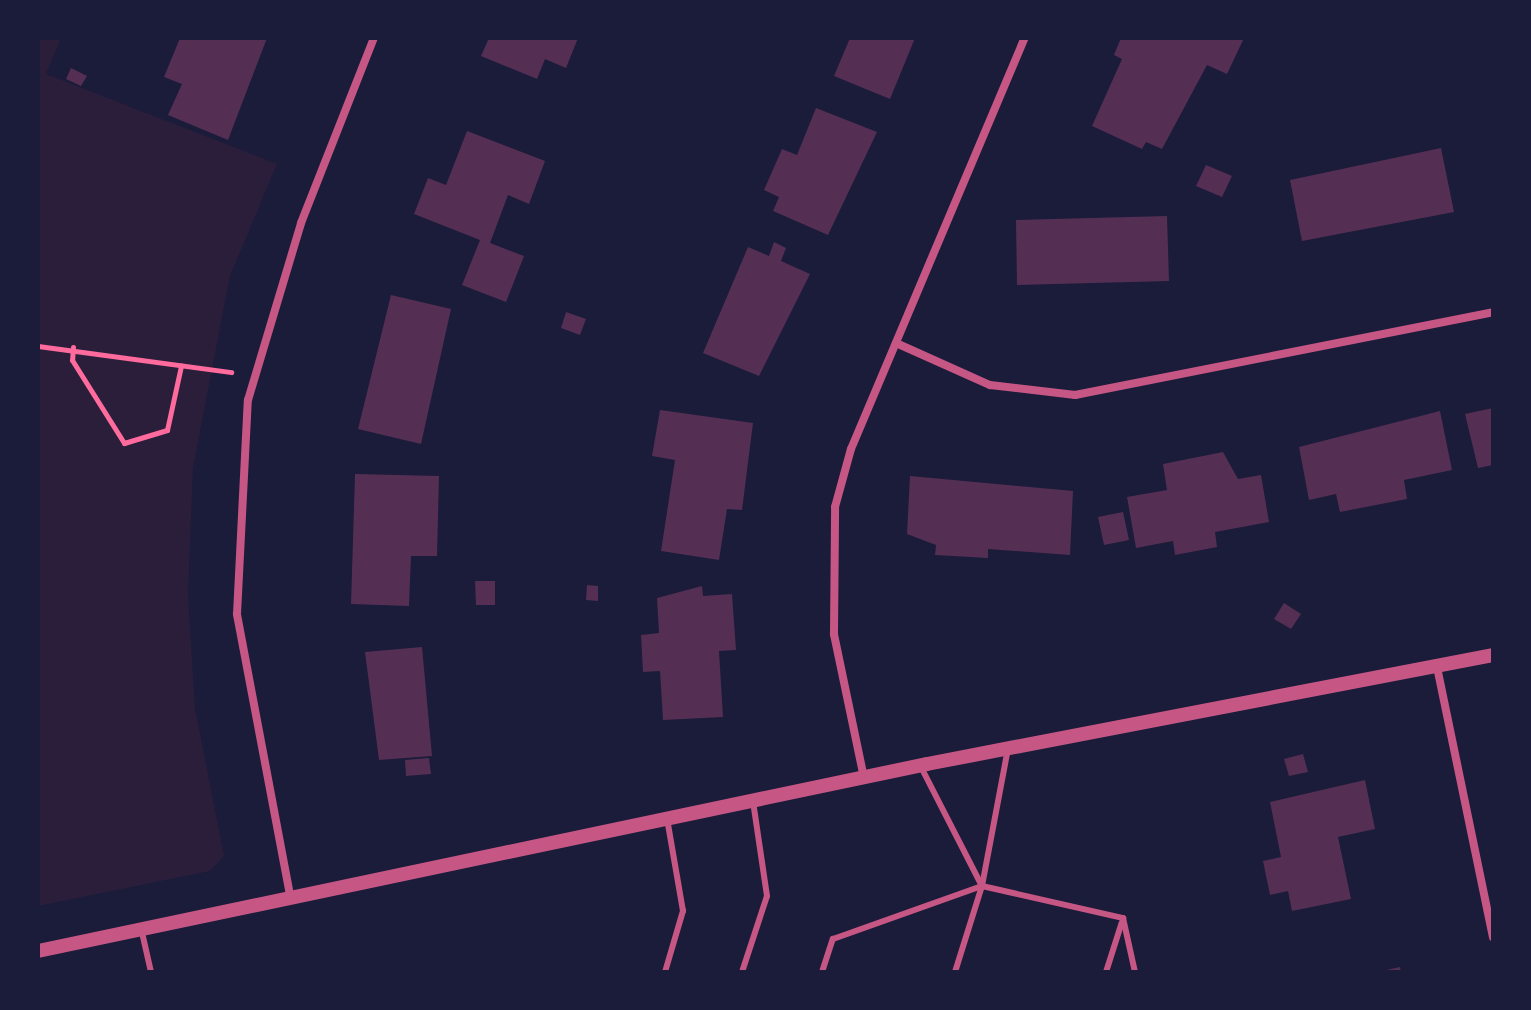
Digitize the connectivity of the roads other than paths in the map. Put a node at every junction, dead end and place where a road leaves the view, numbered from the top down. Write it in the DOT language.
graph roads {
  1 [pos="374,38"];
  2 [pos="1025,38"];
  3 [pos="1493,312"];
  4 [pos="896,343"];
  5 [pos="1493,655"];
  6 [pos="1437,667"];
  7 [pos="1008,749"];
  8 [pos="920,765"];
  9 [pos="864,778"];
  10 [pos="753,800"];
  11 [pos="667,818"];
  12 [pos="982,886"];
  13 [pos="290,895"];
  14 [pos="1123,918"];
  15 [pos="141,928"];
  16 [pos="1493,937"];
  17 [pos="38,951"];
  18 [pos="151,972"];
  19 [pos="665,972"];
  20 [pos="742,972"];
  21 [pos="822,972"];
  22 [pos="955,972"];
  23 [pos="1106,972"];
  24 [pos="1135,972"];
  1 -- 13 [label="street"];
  2 -- 4 [label="street"];
  3 -- 4 [label="street"];
  4 -- 9 [label="street"];
  5 -- 6 [label="street"];
  6 -- 7 [label="street"];
  6 -- 16 [label="street"];
  7 -- 8 [label="street"];
  7 -- 12 [label="lane"];
  8 -- 9 [label="street"];
  8 -- 12 [label="lane"];
  9 -- 10 [label="street"];
  10 -- 11 [label="street"];
  10 -- 20 [label="lane"];
  11 -- 13 [label="street"];
  11 -- 19 [label="lane"];
  12 -- 14 [label="lane"];
  12 -- 21 [label="lane"];
  12 -- 22 [label="lane"];
  13 -- 15 [label="street"];
  14 -- 23 [label="lane"];
  14 -- 24 [label="lane"];
  15 -- 17 [label="street"];
  15 -- 18 [label="lane"];
}
